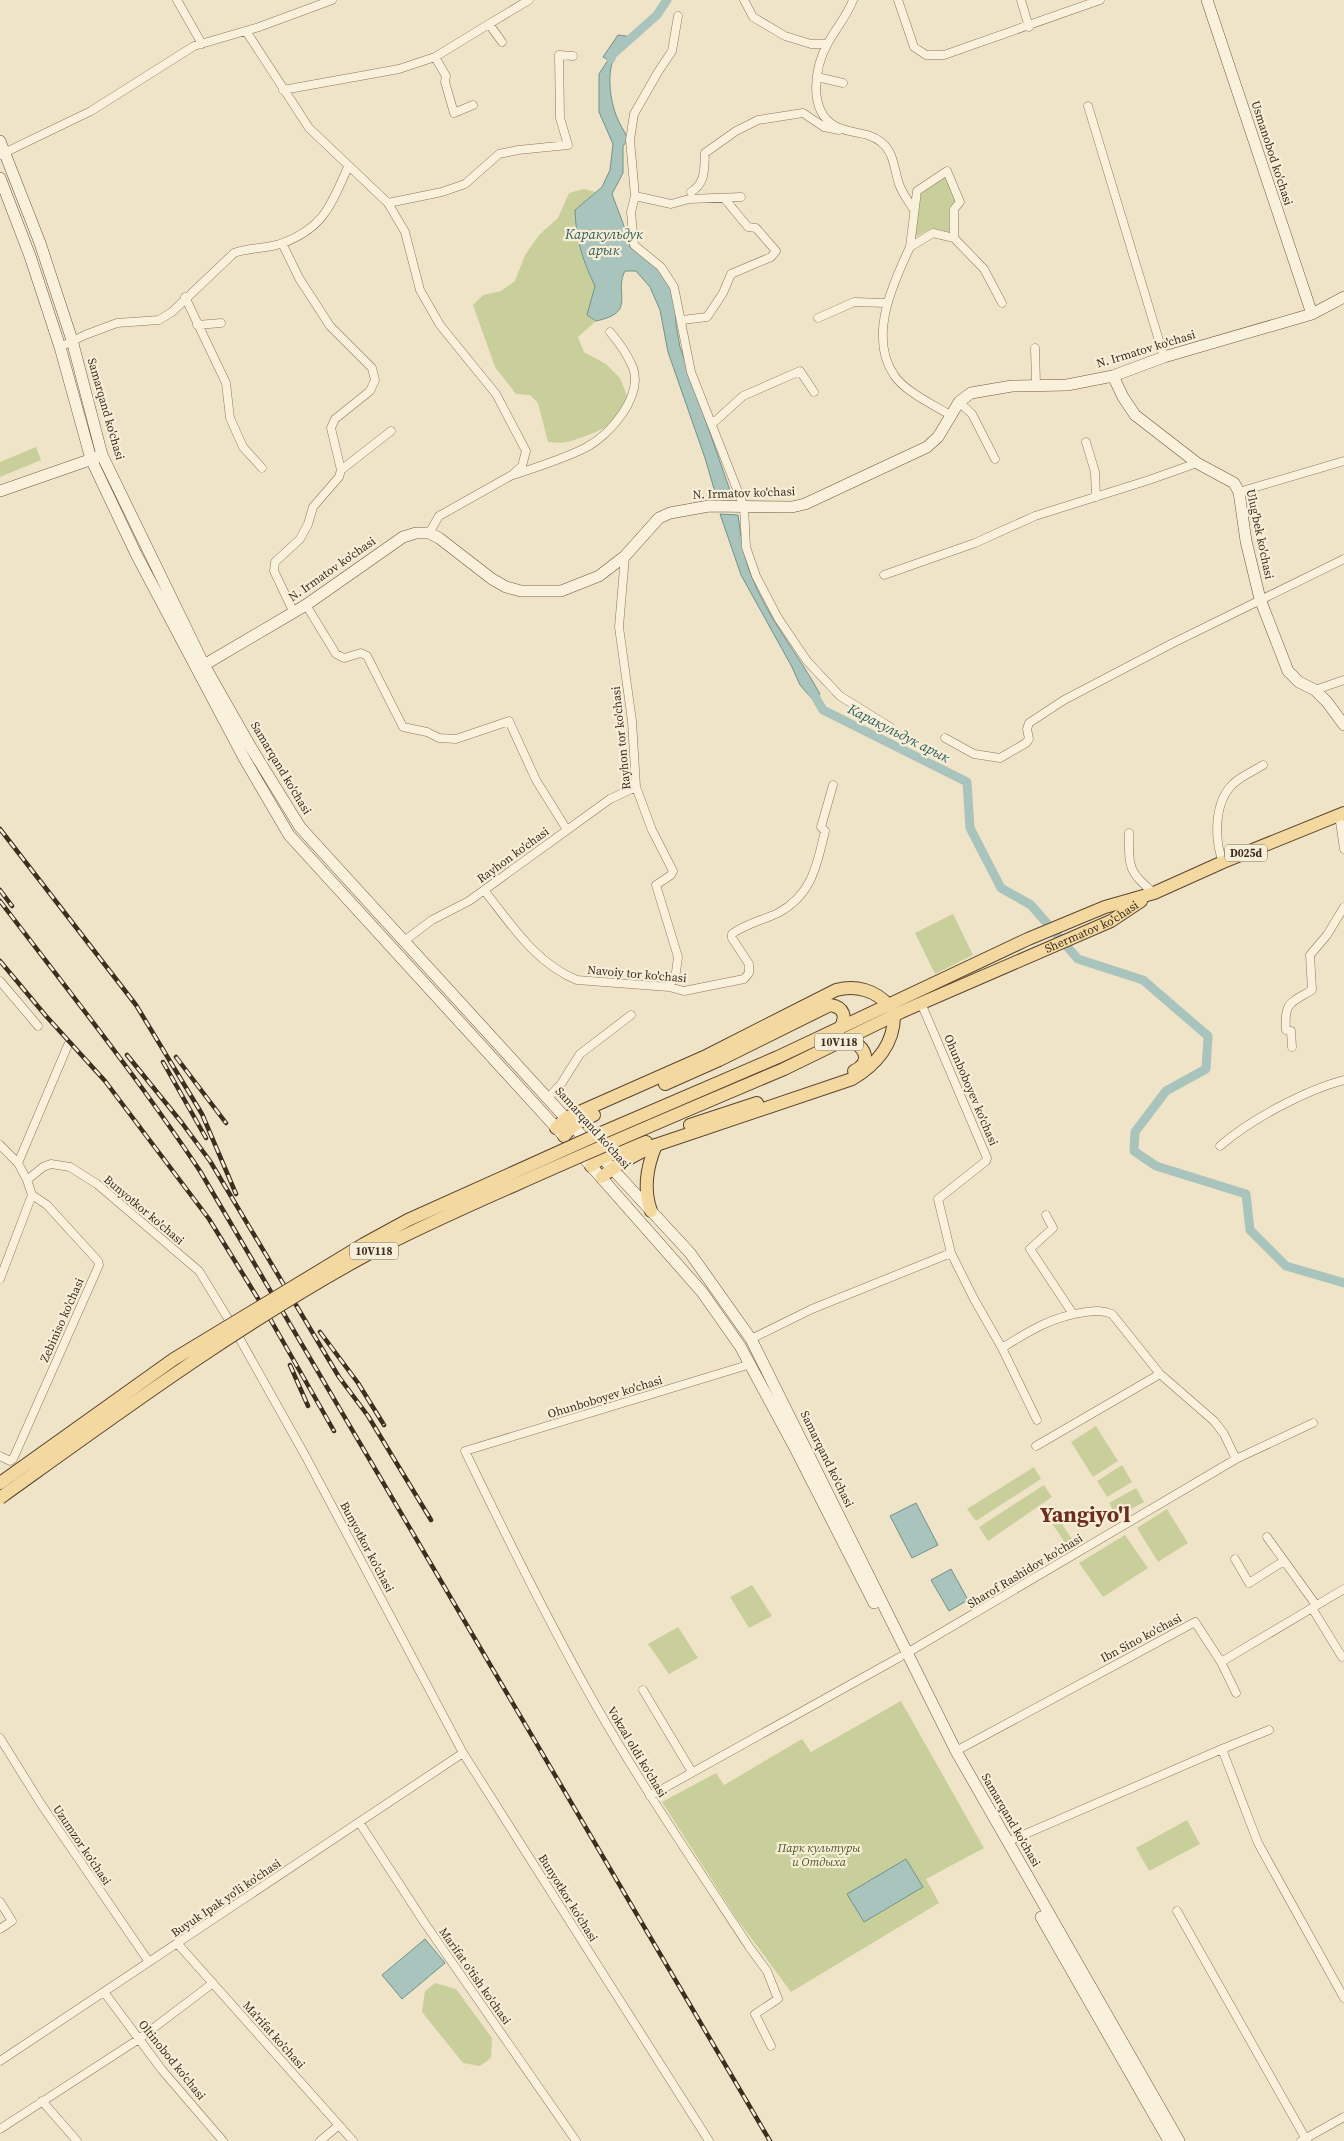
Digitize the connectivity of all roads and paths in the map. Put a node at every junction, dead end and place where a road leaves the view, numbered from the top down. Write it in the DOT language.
graph roads {
  1 [pos="177,0"];
  2 [pos="332,0"];
  3 [pos="529,0"];
  4 [pos="744,0"];
  5 [pos="853,0"];
  6 [pos="898,0"];
  7 [pos="1021,0"];
  8 [pos="1100,0"];
  9 [pos="1207,0"];
  10 [pos="678,16"];
  11 [pos="489,24"];
  12 [pos="1028,27"];
  13 [pos="246,31"];
  14 [pos="502,42"];
  15 [pos="202,44"];
  16 [pos="827,44"];
  17 [pos="435,56"];
  18 [pos="572,56"];
  19 [pos="817,77"];
  20 [pos="843,83"];
  21 [pos="283,90"];
  22 [pos="473,105"];
  23 [pos="1088,106"];
  24 [pos="866,134"];
  25 [pos="0,141"];
  26 [pos="3,154"];
  27 [pos="348,167"];
  28 [pos="0,178"];
  29 [pos="691,192"];
  30 [pos="635,196"];
  31 [pos="741,197"];
  32 [pos="724,198"];
  33 [pos="388,203"];
  34 [pos="914,210"];
  35 [pos="954,238"];
  36 [pos="282,243"];
  37 [pos="910,248"];
  38 [pos="185,297"];
  39 [pos="1344,297"];
  40 [pos="1002,303"];
  41 [pos="886,304"];
  42 [pos="1312,314"];
  43 [pos="818,318"];
  44 [pos="682,320"];
  45 [pos="221,323"];
  46 [pos="198,325"];
  47 [pos="610,332"];
  48 [pos="72,340"];
  49 [pos="60,347"];
  50 [pos="1035,348"];
  51 [pos="1164,357"];
  52 [pos="1113,376"];
  53 [pos="1036,384"];
  54 [pos="814,392"];
  55 [pos="959,402"];
  56 [pos="950,415"];
  57 [pos="712,424"];
  58 [pos="391,431"];
  59 [pos="1086,442"];
  60 [pos="97,457"];
  61 [pos="995,458"];
  62 [pos="1344,461"];
  63 [pos="1197,463"];
  64 [pos="262,468"];
  65 [pos="341,470"];
  66 [pos="512,475"];
  67 [pos="0,491"];
  68 [pos="1239,492"];
  69 [pos="1096,497"];
  70 [pos="744,507"];
  71 [pos="429,533"];
  72 [pos="625,556"];
  73 [pos="1344,559"];
  74 [pos="884,575"];
  75 [pos="1260,599"];
  76 [pos="306,605"];
  77 [pos="294,613"];
  78 [pos="204,665"];
  79 [pos="1344,680"];
  80 [pos="831,687"];
  81 [pos="1315,690"];
  82 [pos="824,692"];
  83 [pos="1344,725"];
  84 [pos="890,727"];
  85 [pos="945,738"];
  86 [pos="1263,765"];
  87 [pos="833,785"];
  88 [pos="636,788"];
  89 [pos="1342,814"];
  90 [pos="567,830"];
  91 [pos="1129,833"];
  92 [pos="1344,849"];
  93 [pos="1223,862"];
  94 [pos="484,890"];
  95 [pos="1154,893"];
  96 [pos="1344,907"];
  97 [pos="404,941"];
  98 [pos="1025,941"];
  99 [pos="1031,954"];
  100 [pos="0,981"];
  101 [pos="669,987"];
  102 [pos="921,1003"];
  103 [pos="891,1011"];
  104 [pos="631,1016"];
  105 [pos="38,1026"];
  106 [pos="843,1034"];
  107 [pos="68,1044"];
  108 [pos="1292,1047"];
  109 [pos="781,1063"];
  110 [pos="1344,1080"];
  111 [pos="548,1098"];
  112 [pos="536,1106"];
  113 [pos="570,1122"];
  114 [pos="560,1132"];
  115 [pos="0,1145"];
  116 [pos="656,1145"];
  117 [pos="1220,1146"];
  118 [pos="602,1158"];
  119 [pos="18,1162"];
  120 [pos="591,1166"];
  121 [pos="612,1168"];
  122 [pos="602,1178"];
  123 [pos="27,1180"];
  124 [pos="32,1195"];
  125 [pos="651,1211"];
  126 [pos="1046,1215"];
  127 [pos="951,1253"];
  128 [pos="0,1279"];
  129 [pos="1072,1314"];
  130 [pos="751,1340"];
  131 [pos="1002,1348"];
  132 [pos="752,1364"];
  133 [pos="1160,1374"];
  134 [pos="1037,1420"];
  135 [pos="1314,1423"];
  136 [pos="1036,1446"];
  137 [pos="465,1451"];
  138 [pos="0,1456"];
  139 [pos="1236,1459"];
  140 [pos="0,1483"];
  141 [pos="0,1498"];
  142 [pos="1267,1537"];
  143 [pos="1235,1559"];
  144 [pos="1284,1561"];
  145 [pos="1344,1589"];
  146 [pos="1314,1606"];
  147 [pos="904,1655"];
  148 [pos="1342,1657"];
  149 [pos="1221,1662"];
  150 [pos="643,1690"];
  151 [pos="1236,1692"];
  152 [pos="1269,1730"];
  153 [pos="0,1738"];
  154 [pos="1222,1749"];
  155 [pos="956,1751"];
  156 [pos="463,1753"];
  157 [pos="692,1772"];
  158 [pos="650,1796"];
  159 [pos="359,1822"];
  160 [pos="1004,1844"];
  161 [pos="0,1902"];
  162 [pos="1177,1911"];
  163 [pos="0,1929"];
  164 [pos="177,1943"];
  165 [pos="149,1962"];
  166 [pos="213,1983"];
  167 [pos="104,1992"];
  168 [pos="1344,1998"];
  169 [pos="139,2039"];
  170 [pos="771,2046"];
  171 [pos="0,2061"];
  172 [pos="42,2100"];
  173 [pos="1344,2117"];
  174 [pos="338,2125"];
  175 [pos="0,2129"];
  176 [pos="1305,2140"];
  177 [pos="77,2141"];
  178 [pos="223,2141"];
  179 [pos="320,2141"];
  180 [pos="353,2141"];
  181 [pos="576,2141"];
  182 [pos="709,2141"];
  183 [pos="1169,2141"];
  184 [pos="1179,2141"];
  1 -- 15 [label="street"];
  2 -- 13 [label="street"];
  3 -- 11 [label="street"];
  4 -- 16 [label="street"];
  5 -- 16 [label="street"];
  6 -- 12 [label="street"];
  7 -- 12 [label="street"];
  8 -- 12 [label="street"];
  9 -- 42 [label="main road, Usmanobod ko'chasi"];
  10 -- 30 [label="street"];
  11 -- 14 [label="street"];
  11 -- 17 [label="street"];
  13 -- 15 [label="street"];
  13 -- 21 [label="street"];
  15 -- 26 [label="street"];
  16 -- 19 [label="street"];
  17 -- 21 [label="street"];
  17 -- 22 [label="street"];
  18 -- 33 [label="street"];
  19 -- 20 [label="street"];
  19 -- 24 [label="street"];
  21 -- 27 [label="street"];
  23 -- 51 [label="street"];
  24 -- 29 [label="street"];
  24 -- 34 [label="street"];
  25 -- 26 [label="main road, Samarqand ko'chasi"];
  26 -- 48 [label="main road, Samarqand ko'chasi"];
  27 -- 33 [label="street"];
  27 -- 36 [label="street"];
  28 -- 49 [label="main road, Samarqand ko'chasi"];
  30 -- 32 [label="street"];
  30 -- 44 [label="street"];
  31 -- 32 [label="street"];
  32 -- 44 [label="street"];
  33 -- 66 [label="street"];
  34 -- 35 [label="street"];
  34 -- 37 [label="street"];
  35 -- 37 [label="street"];
  35 -- 40 [label="street"];
  36 -- 38 [label="street"];
  36 -- 65 [label="street"];
  37 -- 41 [label="street"];
  38 -- 46 [label="street"];
  38 -- 48 [label="street"];
  39 -- 42 [label="main road, N. Irmatov ko'chasi"];
  41 -- 43 [label="street"];
  41 -- 56 [label="street"];
  42 -- 51 [label="main road, N. Irmatov ko'chasi"];
  44 -- 57 [label="street"];
  45 -- 46 [label="street"];
  46 -- 64 [label="street"];
  47 -- 66 [label="street"];
  48 -- 49 [label="street"];
  48 -- 60 [label="main road, Samarqand ko'chasi"];
  49 -- 60 [label="main road, Samarqand ko'chasi"];
  50 -- 53 [label="street"];
  51 -- 52 [label="main road, N. Irmatov ko'chasi"];
  52 -- 53 [label="main road, N. Irmatov ko'chasi"];
  52 -- 63 [label="main road, Ulug'bek ko'chasi"];
  53 -- 55 [label="main road, N. Irmatov ko'chasi"];
  54 -- 57 [label="street"];
  55 -- 56 [label="main road, N. Irmatov ko'chasi"];
  55 -- 61 [label="street"];
  56 -- 70 [label="main road, N. Irmatov ko'chasi"];
  57 -- 70 [label="street"];
  58 -- 65 [label="street"];
  59 -- 69 [label="street"];
  60 -- 67 [label="main road"];
  60 -- 78 [label="main road, Samarqand ko'chasi"];
  60 -- 112 [label="main road, Samarqand ko'chasi"];
  62 -- 68 [label="street"];
  63 -- 68 [label="main road, Ulug'bek ko'chasi"];
  63 -- 69 [label="street"];
  65 -- 77 [label="street"];
  66 -- 71 [label="street"];
  68 -- 75 [label="main road, Ulug'bek ko'chasi"];
  69 -- 74 [label="street"];
  70 -- 72 [label="main road, N. Irmatov ko'chasi"];
  70 -- 80 [label="street"];
  71 -- 72 [label="main road, N. Irmatov ko'chasi"];
  71 -- 76 [label="main road, N. Irmatov ko'chasi"];
  72 -- 88 [label="street, Rayhon tor ko'chasi"];
  73 -- 75 [label="street"];
  75 -- 81 [label="main road, Ulug'bek ko'chasi"];
  75 -- 85 [label="street"];
  76 -- 77 [label="main road, N. Irmatov ko'chasi"];
  76 -- 90 [label="street"];
  77 -- 78 [label="main road, N. Irmatov ko'chasi"];
  78 -- 97 [label="main road, Samarqand ko'chasi"];
  79 -- 81 [label="street"];
  80 -- 82 [label="street"];
  80 -- 84 [label="street"];
  81 -- 83 [label="main road, Ulug'bek ko'chasi"];
  86 -- 93 [label="street"];
  87 -- 101 [label="street, Navoiy tor ko'chasi"];
  88 -- 90 [label="street, Rayhon ko'chasi"];
  88 -- 101 [label="street, Rayhon tor ko'chasi"];
  89 -- 92 [label="street"];
  89 -- 93 [label="main road, Shermatov ko'chasi / D025d"];
  90 -- 94 [label="street, Rayhon ko'chasi"];
  91 -- 95 [label="street"];
  93 -- 95 [label="main road, Shermatov ko'chasi / D025d"];
  94 -- 97 [label="street, Rayhon ko'chasi"];
  94 -- 101 [label="street, Navoiy tor ko'chasi"];
  95 -- 98 [label="main road, Shermatov ko'chasi / D025d"];
  95 -- 99 [label="main road, Shermatov ko'chasi / D025d"];
  96 -- 108 [label="street"];
  97 -- 111 [label="main road, Samarqand ko'chasi"];
  98 -- 99 [label="main road"];
  98 -- 103 [label="main road, D025d"];
  99 -- 102 [label="main road, D025d"];
  100 -- 105 [label="street"];
  102 -- 103 [label="main road, D025d"];
  102 -- 127 [label="street, Ohunboboyev ko'chasi"];
  103 -- 106 [label="main road, 10V118"];
  103 -- 113 [label="main road"];
  103 -- 116 [label="main road"];
  104 -- 111 [label="street"];
  106 -- 109 [label="main road, 10V118"];
  106 -- 113 [label="main road"];
  106 -- 118 [label="main road"];
  107 -- 119 [label="street"];
  109 -- 140 [label="main road, 10V118, bridge"];
  109 -- 141 [label="main road, 10V118, bridge"];
  110 -- 117 [label="street"];
  111 -- 112 [label="main road"];
  111 -- 113 [label="main road, Samarqand ko'chasi"];
  112 -- 114 [label="main road, Samarqand ko'chasi"];
  113 -- 114 [label="main road"];
  113 -- 118 [label="main road, Samarqand ko'chasi"];
  114 -- 120 [label="main road, Samarqand ko'chasi"];
  115 -- 119 [label="street"];
  116 -- 121 [label="main road"];
  116 -- 125 [label="main road"];
  118 -- 120 [label="main road"];
  118 -- 121 [label="main road, Samarqand ko'chasi"];
  119 -- 123 [label="street"];
  120 -- 122 [label="main road, Samarqand ko'chasi"];
  121 -- 122 [label="main road"];
  121 -- 125 [label="main road, Samarqand ko'chasi"];
  122 -- 132 [label="main road, Samarqand ko'chasi"];
  123 -- 124 [label="street"];
  123 -- 156 [label="street, Bunyotkor ko'chasi"];
  124 -- 128 [label="street"];
  124 -- 138 [label="street, Zebiniso ko'chasi"];
  125 -- 130 [label="main road, Samarqand ko'chasi"];
  126 -- 129 [label="street"];
  127 -- 130 [label="street"];
  127 -- 131 [label="street, Ohunboboyev ko'chasi"];
  129 -- 131 [label="street"];
  129 -- 133 [label="street"];
  130 -- 147 [label="main road, Samarqand ko'chasi"];
  131 -- 134 [label="street, Ohunboboyev ko'chasi"];
  132 -- 137 [label="street, Ohunboboyev ko'chasi"];
  132 -- 147 [label="main road, Samarqand ko'chasi"];
  133 -- 136 [label="street"];
  133 -- 139 [label="street"];
  135 -- 139 [label="street, Sharof Rashidov ko’chasi"];
  137 -- 158 [label="street, Vokzal oldi ko'chasi"];
  139 -- 147 [label="street, Sharof Rashidov ko’chasi"];
  142 -- 144 [label="street"];
  143 -- 144 [label="street"];
  144 -- 146 [label="street"];
  145 -- 146 [label="street"];
  146 -- 148 [label="street"];
  146 -- 149 [label="street"];
  147 -- 155 [label="main road, Samarqand ko'chasi"];
  147 -- 157 [label="street, Sharof Rashidov ko’chasi"];
  147 -- 160 [label="main road, Samarqand ko'chasi"];
  149 -- 151 [label="street"];
  149 -- 155 [label="street, Ibn Sino ko'chasi"];
  150 -- 157 [label="street"];
  152 -- 154 [label="street"];
  153 -- 165 [label="street, Uzumzor ko'chasi"];
  154 -- 160 [label="street"];
  154 -- 168 [label="street"];
  155 -- 160 [label="main road, Samarqand ko'chasi"];
  156 -- 159 [label="street, Buyuk Ipak yo'li ko'chasi"];
  156 -- 182 [label="street, Bunyotkor ko'chasi"];
  157 -- 158 [label="street, Sharof Rashidov ko’chasi"];
  158 -- 170 [label="street, Vokzal oldi ko'chasi"];
  159 -- 164 [label="street, Buyuk Ipak yo'li ko'chasi"];
  159 -- 181 [label="street, Marifat o'tish ko'chasi"];
  160 -- 183 [label="main road, Samarqand ko'chasi"];
  160 -- 184 [label="main road, Samarqand ko'chasi"];
  161 -- 163 [label="street"];
  162 -- 176 [label="street"];
  164 -- 165 [label="street, Buyuk Ipak yo'li ko'chasi"];
  164 -- 166 [label="street, Ma'rifat ko'chasi"];
  165 -- 167 [label="street, Buyuk Ipak yo'li ko'chasi"];
  166 -- 169 [label="street"];
  166 -- 174 [label="street, Ma'rifat ko'chasi"];
  167 -- 169 [label="street, Oltinobod ko'chasi"];
  167 -- 171 [label="street, Buyuk Ipak yo'li ko'chasi"];
  169 -- 172 [label="street"];
  169 -- 178 [label="street, Oltinobod ko'chasi"];
  172 -- 175 [label="street"];
  172 -- 177 [label="street"];
  173 -- 176 [label="street"];
  174 -- 179 [label="street"];
  174 -- 180 [label="street, Ma'rifat ko'chasi"];
}
